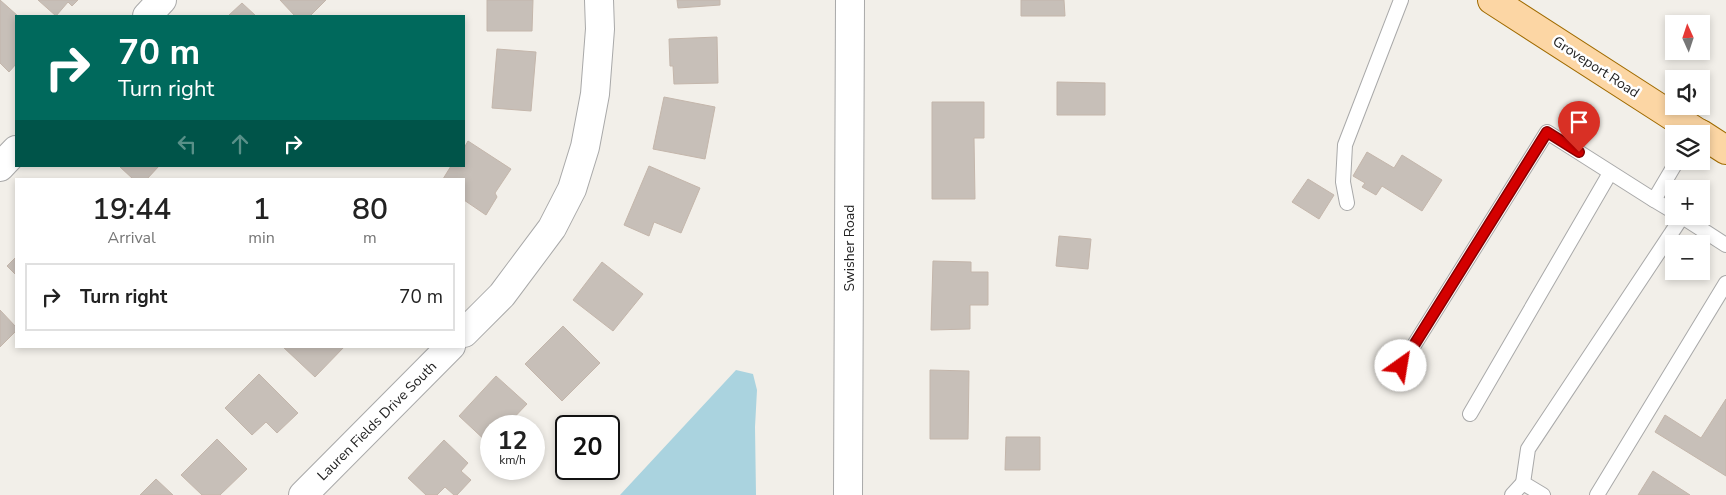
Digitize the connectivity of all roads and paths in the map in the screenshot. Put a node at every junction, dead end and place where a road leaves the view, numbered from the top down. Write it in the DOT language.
graph roads {
  1 [pos="162,0"];
  2 [pos="599,0"];
  3 [pos="850,0"];
  4 [pos="1401,0"];
  5 [pos="1492,0"];
  6 [pos="147,15"];
  7 [pos="1686,125"];
  8 [pos="1710,140"];
  9 [pos="1726,150"];
  10 [pos="15,151"];
  11 [pos="0,167"];
  12 [pos="1672,170"];
  13 [pos="1610,173"];
  14 [pos="1654,200"];
  15 [pos="1347,203"];
  16 [pos="1665,207"];
  17 [pos="1673,225"];
  18 [pos="1695,225"];
  19 [pos="1726,245"];
  20 [pos="1726,283"];
  21 [pos="465,332"];
  22 [pos="449,348"];
  23 [pos="1401,366"];
  24 [pos="1470,414"];
  25 [pos="1523,483"];
  26 [pos="303,495"];
  27 [pos="848,495"];
  28 [pos="1512,495"];
  29 [pos="1543,495"];
  30 [pos="1597,495"];
  1 -- 6 [label="street"];
  2 -- 21 [label="street"];
  3 -- 27 [label="street, Swisher Road"];
  4 -- 15 [label="lane"];
  5 -- 7 [label="main road, Groveport Road"];
  8 -- 9 [label="main road, Groveport Road"];
  10 -- 11 [label="street"];
  12 -- 14 [label="lane"];
  13 -- 14 [label="lane"];
  13 -- 23 [label="lane"];
  13 -- 24 [label="lane"];
  14 -- 16 [label="lane"];
  17 -- 25 [label="lane"];
  18 -- 19 [label="lane"];
  20 -- 30 [label="lane"];
  22 -- 26 [label="street, Lauren Fields Drive South"];
  25 -- 28 [label="lane"];
  25 -- 29 [label="lane"];
}
